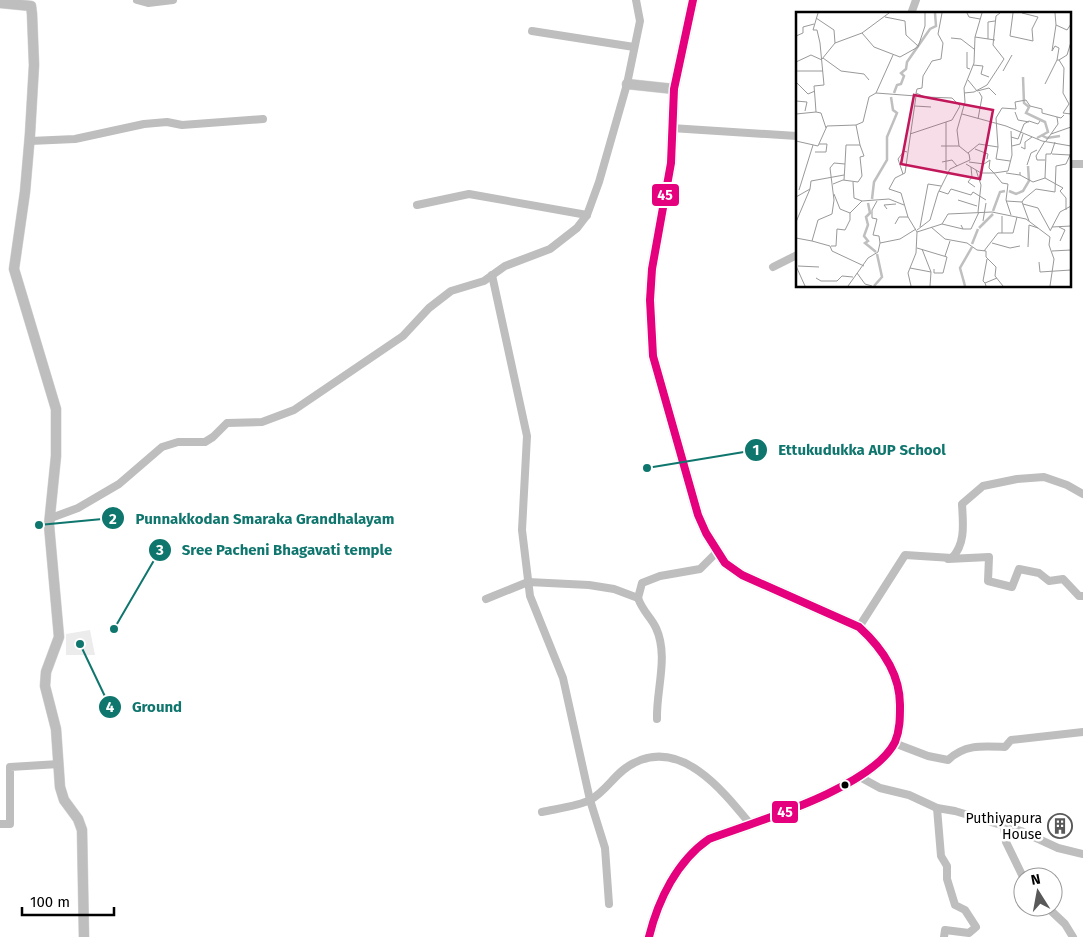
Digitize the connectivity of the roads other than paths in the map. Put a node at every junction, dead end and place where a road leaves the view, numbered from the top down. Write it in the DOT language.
graph roads {
  1 [pos="136,0"];
  2 [pos="173,0"];
  3 [pos="636,0"];
  4 [pos="693,0"];
  5 [pos="916,0"];
  6 [pos="0,3"];
  7 [pos="30,3"];
  8 [pos="912,12"];
  9 [pos="532,31"];
  10 [pos="634,47"];
  11 [pos="627,84"];
  12 [pos="674,89"];
  13 [pos="263,119"];
  14 [pos="671,128"];
  15 [pos="796,136"];
  16 [pos="30,141"];
  17 [pos="1070,164"];
  18 [pos="1083,164"];
  19 [pos="417,206"];
  20 [pos="587,215"];
  21 [pos="796,256"];
  22 [pos="773,267"];
  23 [pos="492,276"];
  24 [pos="1083,494"];
  25 [pos="51,518"];
  26 [pos="717,552"];
  27 [pos="939,559"];
  28 [pos="528,582"];
  29 [pos="1083,596"];
  30 [pos="638,598"];
  31 [pos="486,600"];
  32 [pos="859,627"];
  33 [pos="657,719"];
  34 [pos="1083,732"];
  35 [pos="894,743"];
  36 [pos="58,764"];
  37 [pos="858,776"];
  38 [pos="590,800"];
  39 [pos="937,808"];
  40 [pos="542,812"];
  41 [pos="0,824"];
  42 [pos="751,825"];
  43 [pos="1004,826"];
  44 [pos="1083,854"];
  45 [pos="1018,867"];
  46 [pos="609,904"];
  47 [pos="1058,917"];
  48 [pos="84,937"];
  49 [pos="649,937"];
  50 [pos="944,937"];
  51 [pos="1073,937"];
  1 -- 2 [label="street"];
  3 -- 10 [label="street"];
  4 -- 12 [label="main road"];
  5 -- 8 [label="street"];
  6 -- 7 [label="main road"];
  7 -- 16 [label="main road"];
  9 -- 10 [label="street"];
  10 -- 11 [label="street"];
  11 -- 12 [label="main road"];
  11 -- 20 [label="street"];
  12 -- 14 [label="main road"];
  13 -- 16 [label="street"];
  14 -- 15 [label="street"];
  14 -- 26 [label="main road"];
  16 -- 25 [label="main road"];
  17 -- 18 [label="street"];
  19 -- 20 [label="street"];
  20 -- 23 [label="street"];
  21 -- 22 [label="street"];
  23 -- 25 [label="street"];
  23 -- 28 [label="street"];
  24 -- 27 [label="street"];
  25 -- 36 [label="main road"];
  26 -- 30 [label="street"];
  26 -- 32 [label="main road"];
  27 -- 29 [label="street"];
  27 -- 32 [label="street"];
  28 -- 30 [label="street"];
  28 -- 31 [label="street"];
  28 -- 38 [label="street"];
  30 -- 33 [label="street"];
  32 -- 35 [label="main road"];
  34 -- 35 [label="street"];
  35 -- 37 [label="main road"];
  36 -- 41 [label="street"];
  36 -- 48 [label="main road"];
  37 -- 39 [label="street"];
  37 -- 42 [label="main road"];
  38 -- 40 [label="street"];
  38 -- 42 [label="street"];
  38 -- 46 [label="street"];
  39 -- 43 [label="street"];
  39 -- 50 [label="street"];
  42 -- 49 [label="main road"];
  43 -- 44 [label="street"];
  43 -- 45 [label="street"];
  47 -- 51 [label="street"];
}
